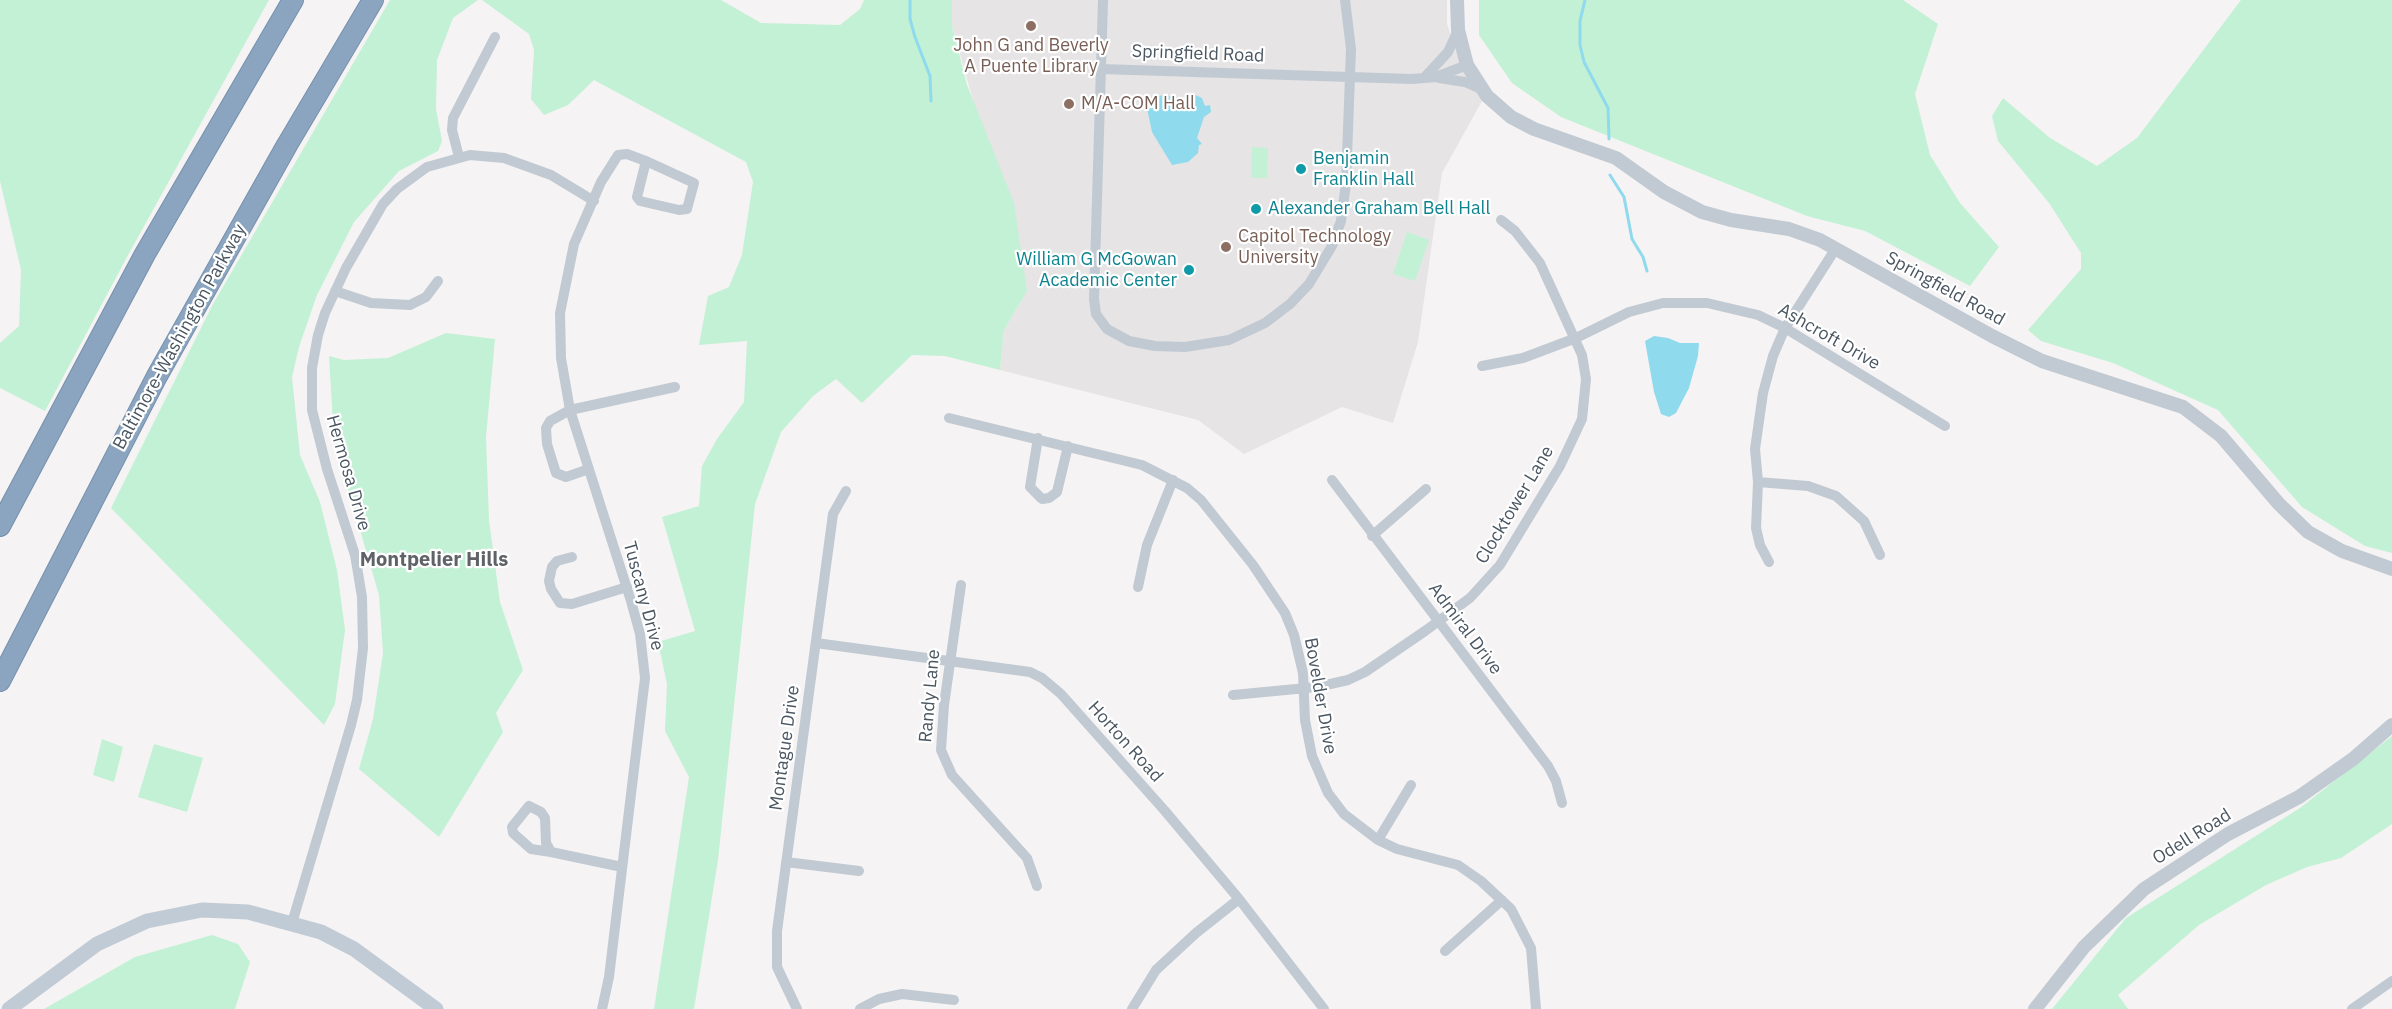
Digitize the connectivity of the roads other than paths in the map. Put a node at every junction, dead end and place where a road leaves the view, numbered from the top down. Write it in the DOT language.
graph roads {
  1 [pos="293,0"];
  2 [pos="373,0"];
  3 [pos="1103,0"];
  4 [pos="1345,0"];
  5 [pos="1457,0"];
  6 [pos="1458,30"];
  7 [pos="495,37"];
  8 [pos="1467,66"];
  9 [pos="1101,69"];
  10 [pos="1350,77"];
  11 [pos="1436,77"];
  12 [pos="1424,79"];
  13 [pos="1481,89"];
  14 [pos="459,157"];
  15 [pos="646,162"];
  16 [pos="594,201"];
  17 [pos="1502,220"];
  18 [pos="1836,248"];
  19 [pos="438,281"];
  20 [pos="335,291"];
  21 [pos="1785,328"];
  22 [pos="1576,338"];
  23 [pos="1482,366"];
  24 [pos="675,387"];
  25 [pos="570,410"];
  26 [pos="949,418"];
  27 [pos="1945,426"];
  28 [pos="1038,438"];
  29 [pos="1068,446"];
  30 [pos="589,469"];
  31 [pos="1173,480"];
  32 [pos="1332,480"];
  33 [pos="1758,482"];
  34 [pos="1426,489"];
  35 [pos="846,491"];
  36 [pos="0,526"];
  37 [pos="1372,536"];
  38 [pos="1880,555"];
  39 [pos="572,557"];
  40 [pos="1769,562"];
  41 [pos="2392,569"];
  42 [pos="961,585"];
  43 [pos="627,587"];
  44 [pos="1138,587"];
  45 [pos="1439,621"];
  46 [pos="816,643"];
  47 [pos="949,660"];
  48 [pos="0,681"];
  49 [pos="1305,688"];
  50 [pos="1233,695"];
  51 [pos="2392,725"];
  52 [pos="1411,786"];
  53 [pos="1562,803"];
  54 [pos="1378,840"];
  55 [pos="551,852"];
  56 [pos="786,862"];
  57 [pos="622,867"];
  58 [pos="859,871"];
  59 [pos="1037,885"];
  60 [pos="1239,899"];
  61 [pos="1502,900"];
  62 [pos="292,922"];
  63 [pos="1444,951"];
  64 [pos="2392,981"];
  65 [pos="954,1000"];
  66 [pos="1321,1008"];
  67 [pos="9,1009"];
  68 [pos="436,1009"];
  69 [pos="602,1009"];
  70 [pos="797,1009"];
  71 [pos="860,1009"];
  72 [pos="1132,1009"];
  73 [pos="1536,1009"];
  74 [pos="2036,1009"];
  75 [pos="2352,1009"];
  1 -- 36 [label="highway"];
  2 -- 48 [label="highway, Baltimore-Washington Parkway"];
  3 -- 9 [label="street"];
  4 -- 10 [label="street"];
  5 -- 6 [label="street, Springfield Road"];
  6 -- 8 [label="street, Springfield Road"];
  6 -- 12 [label="street"];
  7 -- 14 [label="street"];
  8 -- 11 [label="street, Springfield Road"];
  8 -- 13 [label="street, Springfield Road"];
  9 -- 10 [label="street, Springfield Road"];
  9 -- 10 [label="street"];
  10 -- 12 [label="street, Springfield Road"];
  11 -- 12 [label="street, Springfield Road"];
  11 -- 13 [label="street"];
  13 -- 18 [label="street, Springfield Road"];
  14 -- 16 [label="street, Hermosa Drive"];
  14 -- 20 [label="street, Hermosa Drive"];
  15 -- 15 [label="street"];
  15 -- 16 [label="street, Tuscany Drive"];
  16 -- 25 [label="street, Tuscany Drive"];
  17 -- 22 [label="street, Clocktower Lane"];
  18 -- 21 [label="street"];
  18 -- 41 [label="street, Springfield Road"];
  19 -- 20 [label="street"];
  20 -- 62 [label="street, Hermosa Drive"];
  21 -- 22 [label="street, Ashcroft Drive"];
  21 -- 27 [label="street, Ashcroft Drive"];
  21 -- 33 [label="street"];
  22 -- 23 [label="street, Ashcroft Drive"];
  22 -- 45 [label="street, Clocktower Lane"];
  24 -- 25 [label="street"];
  25 -- 30 [label="street, Tuscany Drive"];
  25 -- 30 [label="street"];
  26 -- 28 [label="street, Bovelder Drive"];
  28 -- 29 [label="street, Bovelder Drive"];
  28 -- 29 [label="street"];
  29 -- 31 [label="street, Bovelder Drive"];
  30 -- 43 [label="street, Tuscany Drive"];
  31 -- 44 [label="street"];
  31 -- 49 [label="street, Bovelder Drive"];
  32 -- 37 [label="street, Admiral Drive"];
  33 -- 38 [label="street"];
  33 -- 40 [label="street"];
  34 -- 37 [label="street"];
  35 -- 46 [label="street, Montague Drive"];
  37 -- 45 [label="street, Admiral Drive"];
  39 -- 43 [label="street"];
  42 -- 47 [label="street, Randy Lane"];
  43 -- 57 [label="street, Tuscany Drive"];
  45 -- 49 [label="street, Clocktower Lane"];
  45 -- 53 [label="street, Admiral Drive"];
  46 -- 47 [label="street, Horton Road"];
  46 -- 56 [label="street, Montague Drive"];
  47 -- 59 [label="street, Randy Lane"];
  47 -- 60 [label="street, Horton Road"];
  49 -- 50 [label="street, Clocktower Lane"];
  49 -- 54 [label="street, Bovelder Drive"];
  51 -- 74 [label="street, Odell Road"];
  52 -- 54 [label="street"];
  54 -- 61 [label="street, Bovelder Drive"];
  55 -- 55 [label="street"];
  55 -- 57 [label="street"];
  56 -- 58 [label="street"];
  56 -- 70 [label="street, Montague Drive"];
  57 -- 69 [label="street, Tuscany Drive"];
  60 -- 66 [label="street, Horton Road"];
  60 -- 72 [label="street"];
  61 -- 63 [label="street"];
  61 -- 73 [label="street, Bovelder Drive"];
  62 -- 67 [label="main road"];
  62 -- 68 [label="main road"];
  64 -- 75 [label="street"];
  65 -- 71 [label="street"];
}
